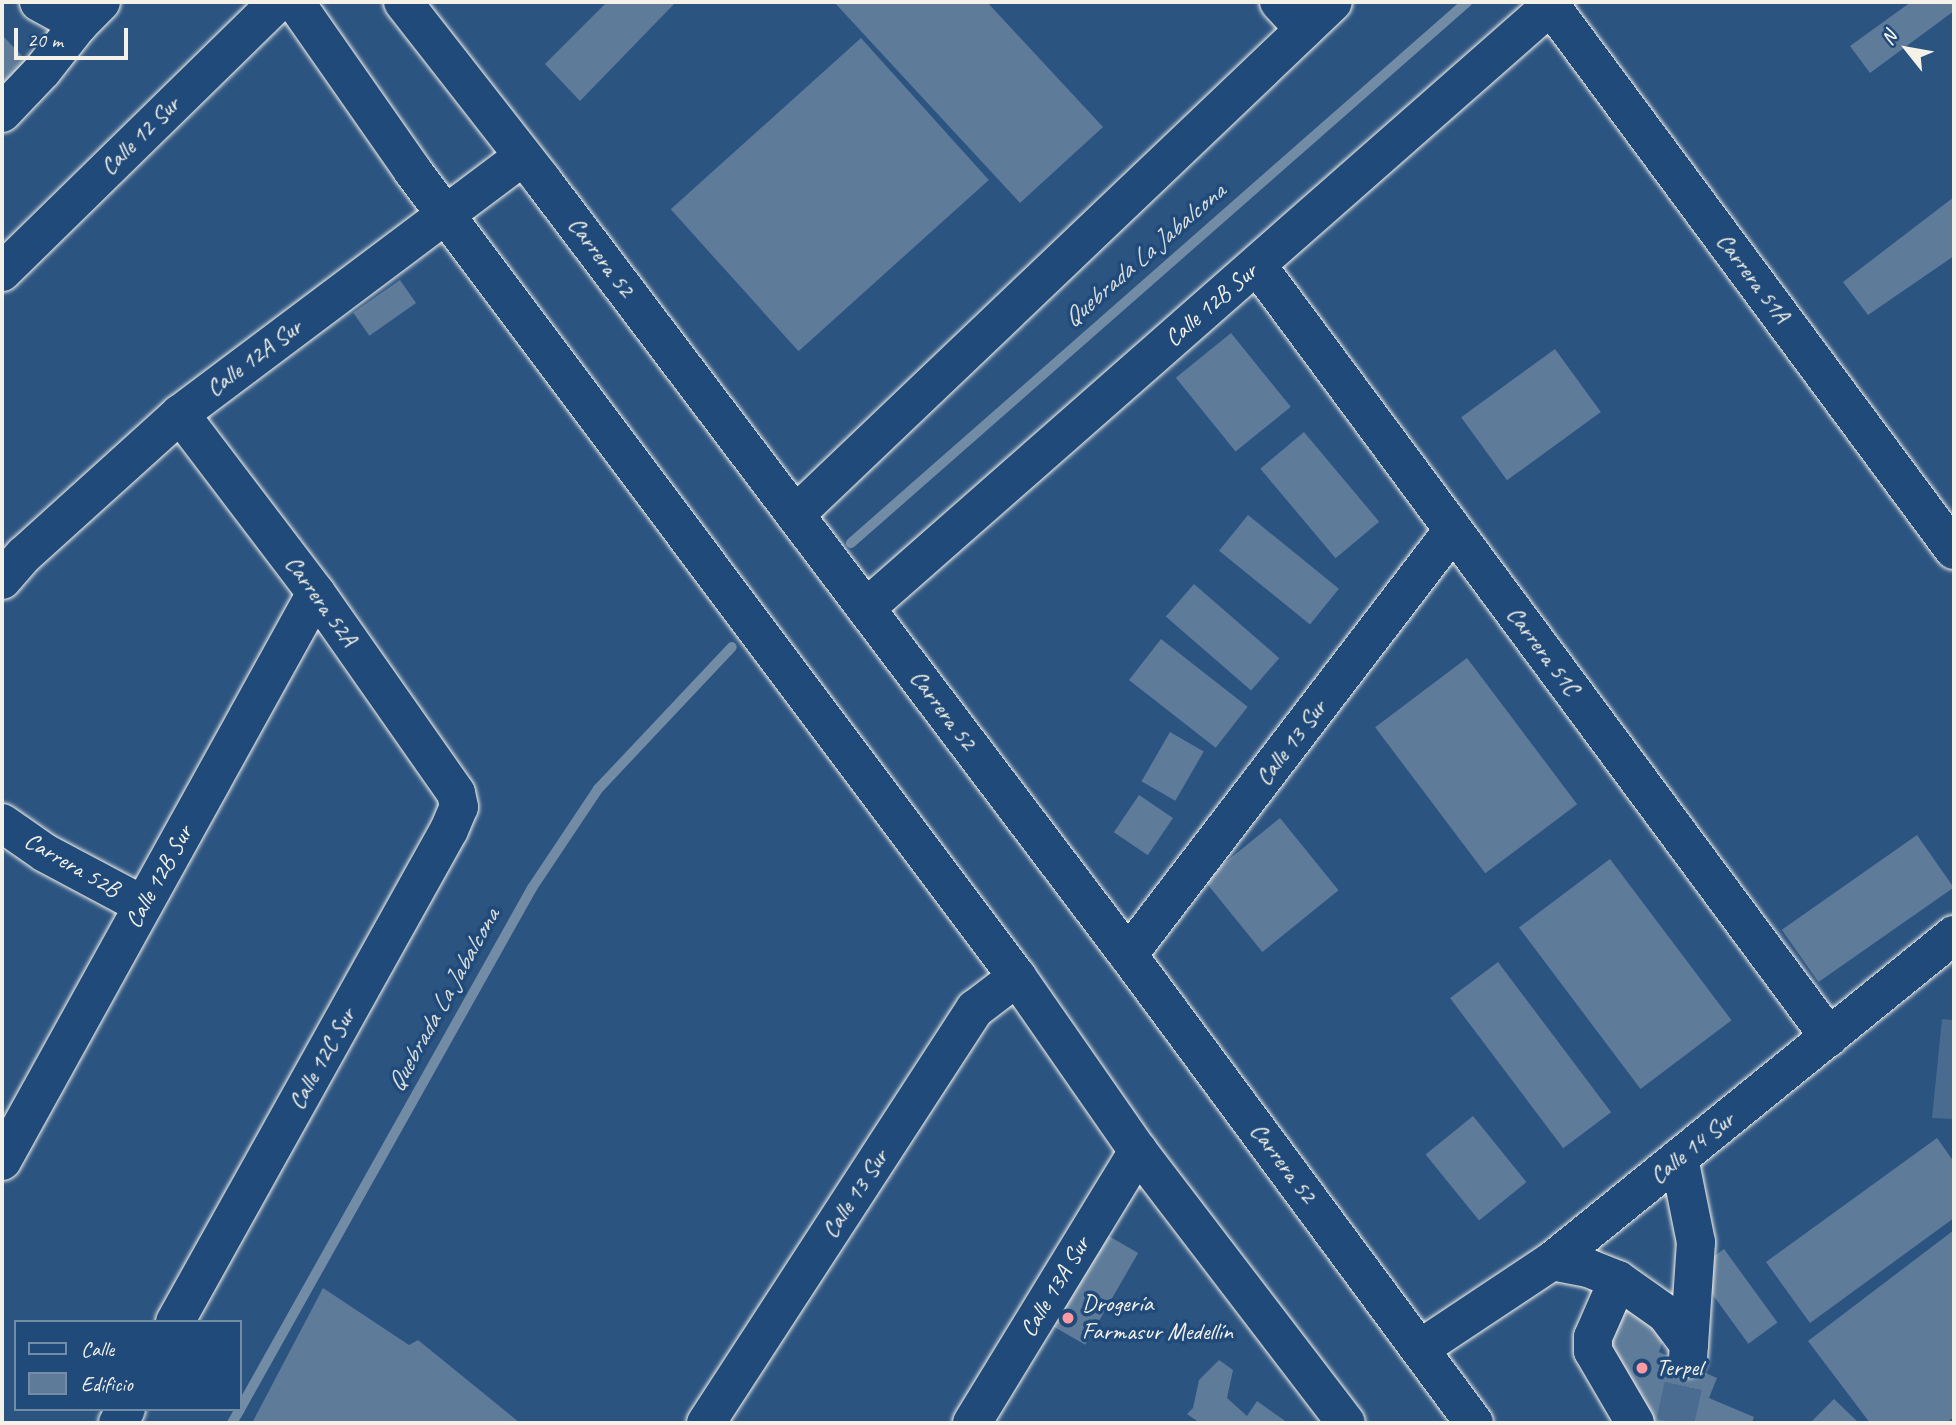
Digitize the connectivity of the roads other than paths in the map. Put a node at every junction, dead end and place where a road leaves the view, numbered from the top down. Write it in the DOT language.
graph roads {
  1 [pos="39,2"];
  2 [pos="278,2"];
  3 [pos="295,2"];
  4 [pos="403,2"];
  5 [pos="1333,2"];
  6 [pos="1553,4"];
  7 [pos="90,13"];
  8 [pos="1292,15"];
  9 [pos="2,113"];
  10 [pos="523,156"];
  11 [pos="445,215"];
  12 [pos="1257,265"];
  13 [pos="2,272"];
  14 [pos="180,414"];
  15 [pos="795,515"];
  16 [pos="1453,530"];
  17 [pos="1954,550"];
  18 [pos="2,580"];
  19 [pos="316,593"];
  20 [pos="866,608"];
  21 [pos="456,793"];
  22 [pos="2,823"];
  23 [pos="144,905"];
  24 [pos="1954,935"];
  25 [pos="1128,956"];
  26 [pos="1017,977"];
  27 [pos="1829,1037"];
  28 [pos="15,1104"];
  29 [pos="1138,1151"];
  30 [pos="1679,1158"];
  31 [pos="2,1161"];
  32 [pos="1552,1261"];
  33 [pos="1618,1280"];
  34 [pos="176,1320"];
  35 [pos="1421,1348"];
  36 [pos="706,1423"];
  37 [pos="972,1423"];
  38 [pos="1346,1423"];
  39 [pos="1474,1423"];
  40 [pos="1634,1423"];
  1 -- 7 [label="street"];
  2 -- 13 [label="street, Calle 12 Sur"];
  3 -- 11 [label="street"];
  4 -- 10 [label="street, Carrera 52"];
  5 -- 8 [label="street"];
  6 -- 12 [label="street, Calle 12B Sur"];
  6 -- 17 [label="street, Carrera 51A"];
  7 -- 9 [label="street"];
  8 -- 15 [label="street"];
  10 -- 11 [label="street, Calle 12A Sur"];
  10 -- 15 [label="street, Carrera 52"];
  11 -- 14 [label="street, Calle 12A Sur"];
  11 -- 26 [label="street"];
  12 -- 16 [label="street, Carrera 51C"];
  12 -- 20 [label="street, Calle 12B Sur"];
  14 -- 18 [label="street, Calle 12A Sur"];
  14 -- 19 [label="street, Carrera 52A"];
  15 -- 20 [label="street, Carrera 52"];
  16 -- 25 [label="street, Calle 13 Sur"];
  16 -- 27 [label="street, Carrera 51C"];
  19 -- 21 [label="street, Carrera 52A"];
  19 -- 23 [label="street, Calle 12B Sur"];
  20 -- 25 [label="street, Carrera 52"];
  21 -- 34 [label="street, Calle 12C Sur"];
  22 -- 23 [label="street, Carrera 52B"];
  23 -- 28 [label="street, Calle 12B Sur"];
  24 -- 27 [label="street, Calle 14 Sur"];
  25 -- 35 [label="street, Carrera 52"];
  26 -- 29 [label="street"];
  26 -- 36 [label="street, Calle 13 Sur"];
  27 -- 30 [label="street, Calle 14 Sur"];
  28 -- 31 [label="street, Calle 12B Sur"];
  29 -- 37 [label="street, Calle 13A Sur"];
  29 -- 38 [label="street"];
  30 -- 32 [label="street, Calle 14 Sur"];
  30 -- 33 [label="street"];
  32 -- 33 [label="street"];
  32 -- 35 [label="street, Calle 14 Sur"];
  33 -- 40 [label="street"];
  35 -- 39 [label="street, Carrera 52"];
}
